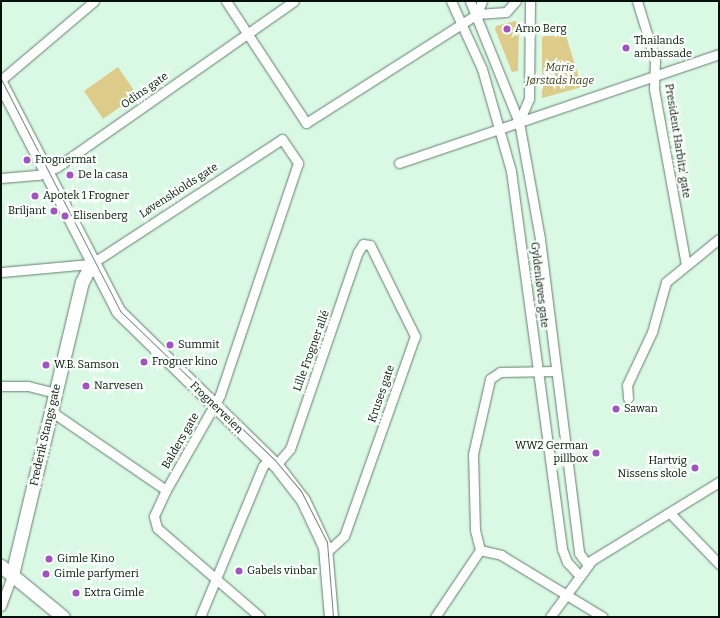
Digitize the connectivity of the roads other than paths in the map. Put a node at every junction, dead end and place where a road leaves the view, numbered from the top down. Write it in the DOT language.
graph roads {
  1 [pos="94,1"];
  2 [pos="226,1"];
  3 [pos="294,1"];
  4 [pos="451,1"];
  5 [pos="470,1"];
  6 [pos="482,1"];
  7 [pos="516,1"];
  8 [pos="530,1"];
  9 [pos="637,1"];
  10 [pos="477,14"];
  11 [pos="463,23"];
  12 [pos="247,34"];
  13 [pos="719,54"];
  14 [pos="655,75"];
  15 [pos="1,80"];
  16 [pos="1,84"];
  17 [pos="520,122"];
  18 [pos="501,128"];
  19 [pos="282,139"];
  20 [pos="399,163"];
  21 [pos="46,173"];
  22 [pos="1,178"];
  23 [pos="719,239"];
  24 [pos="366,243"];
  25 [pos="91,264"];
  26 [pos="686,265"];
  27 [pos="1,272"];
  28 [pos="556,371"];
  29 [pos="538,373"];
  30 [pos="1,386"];
  31 [pos="56,393"];
  32 [pos="628,398"];
  33 [pos="215,407"];
  34 [pos="52,412"];
  35 [pos="273,462"];
  36 [pos="719,482"];
  37 [pos="166,490"];
  38 [pos="670,513"];
  39 [pos="480,550"];
  40 [pos="326,553"];
  41 [pos="719,564"];
  42 [pos="588,565"];
  43 [pos="1,566"];
  44 [pos="12,575"];
  45 [pos="579,575"];
  46 [pos="215,579"];
  47 [pos="566,594"];
  48 [pos="1,606"];
  49 [pos="63,617"];
  50 [pos="200,617"];
  51 [pos="260,617"];
  52 [pos="331,617"];
  53 [pos="435,617"];
  54 [pos="550,617"];
  55 [pos="603,617"];
  1 -- 15 [label="street"];
  2 -- 12 [label="street"];
  3 -- 12 [label="street, Odins gate"];
  4 -- 11 [label="street, Gyldenløves gate"];
  5 -- 10 [label="street, Gyldenløves gate"];
  6 -- 10 [label="street"];
  7 -- 10 [label="street"];
  8 -- 17 [label="street"];
  9 -- 14 [label="street, President Harbitz’ gate"];
  10 -- 11 [label="street"];
  10 -- 17 [label="street, Gyldenløves gate"];
  11 -- 12 [label="street"];
  11 -- 18 [label="street, Gyldenløves gate"];
  12 -- 21 [label="street, Odins gate"];
  13 -- 14 [label="street"];
  14 -- 17 [label="street"];
  14 -- 26 [label="street, President Harbitz’ gate"];
  16 -- 21 [label="street, Frognerveien"];
  17 -- 18 [label="street"];
  17 -- 28 [label="street, Gyldenløves gate"];
  18 -- 20 [label="street"];
  18 -- 29 [label="street, Gyldenløves gate"];
  19 -- 25 [label="street, Løvenskiolds gate"];
  19 -- 33 [label="street, Balders gate"];
  21 -- 22 [label="street, Odins gate"];
  21 -- 25 [label="street, Frognerveien"];
  23 -- 26 [label="street"];
  24 -- 35 [label="street, Lille Frogner allé"];
  24 -- 40 [label="street, Kruses gate"];
  25 -- 27 [label="street"];
  25 -- 31 [label="street, Frederik Stangs gate"];
  25 -- 33 [label="street, Frognerveien"];
  26 -- 32 [label="street"];
  28 -- 29 [label="street"];
  28 -- 42 [label="street, Gyldenløves gate"];
  29 -- 39 [label="street"];
  29 -- 45 [label="street, Gyldenløves gate"];
  30 -- 31 [label="street"];
  31 -- 34 [label="street, Frederik Stangs gate"];
  33 -- 35 [label="street, Frognerveien"];
  33 -- 37 [label="street, Balders gate"];
  34 -- 37 [label="street"];
  34 -- 44 [label="street, Frederik Stangs gate"];
  35 -- 40 [label="street, Frognerveien"];
  35 -- 46 [label="street, Lille Frogner allé"];
  36 -- 38 [label="street"];
  37 -- 46 [label="street, Balders gate"];
  38 -- 41 [label="street"];
  38 -- 42 [label="street"];
  39 -- 47 [label="street"];
  39 -- 53 [label="street"];
  40 -- 52 [label="street, Frognerveien"];
  42 -- 45 [label="street"];
  43 -- 44 [label="street"];
  44 -- 48 [label="street, Frederik Stangs gate"];
  44 -- 49 [label="street"];
  45 -- 47 [label="street"];
  46 -- 50 [label="street, Lille Frogner allé"];
  46 -- 51 [label="street, Balders gate"];
  47 -- 54 [label="street"];
  47 -- 55 [label="street"];
}
